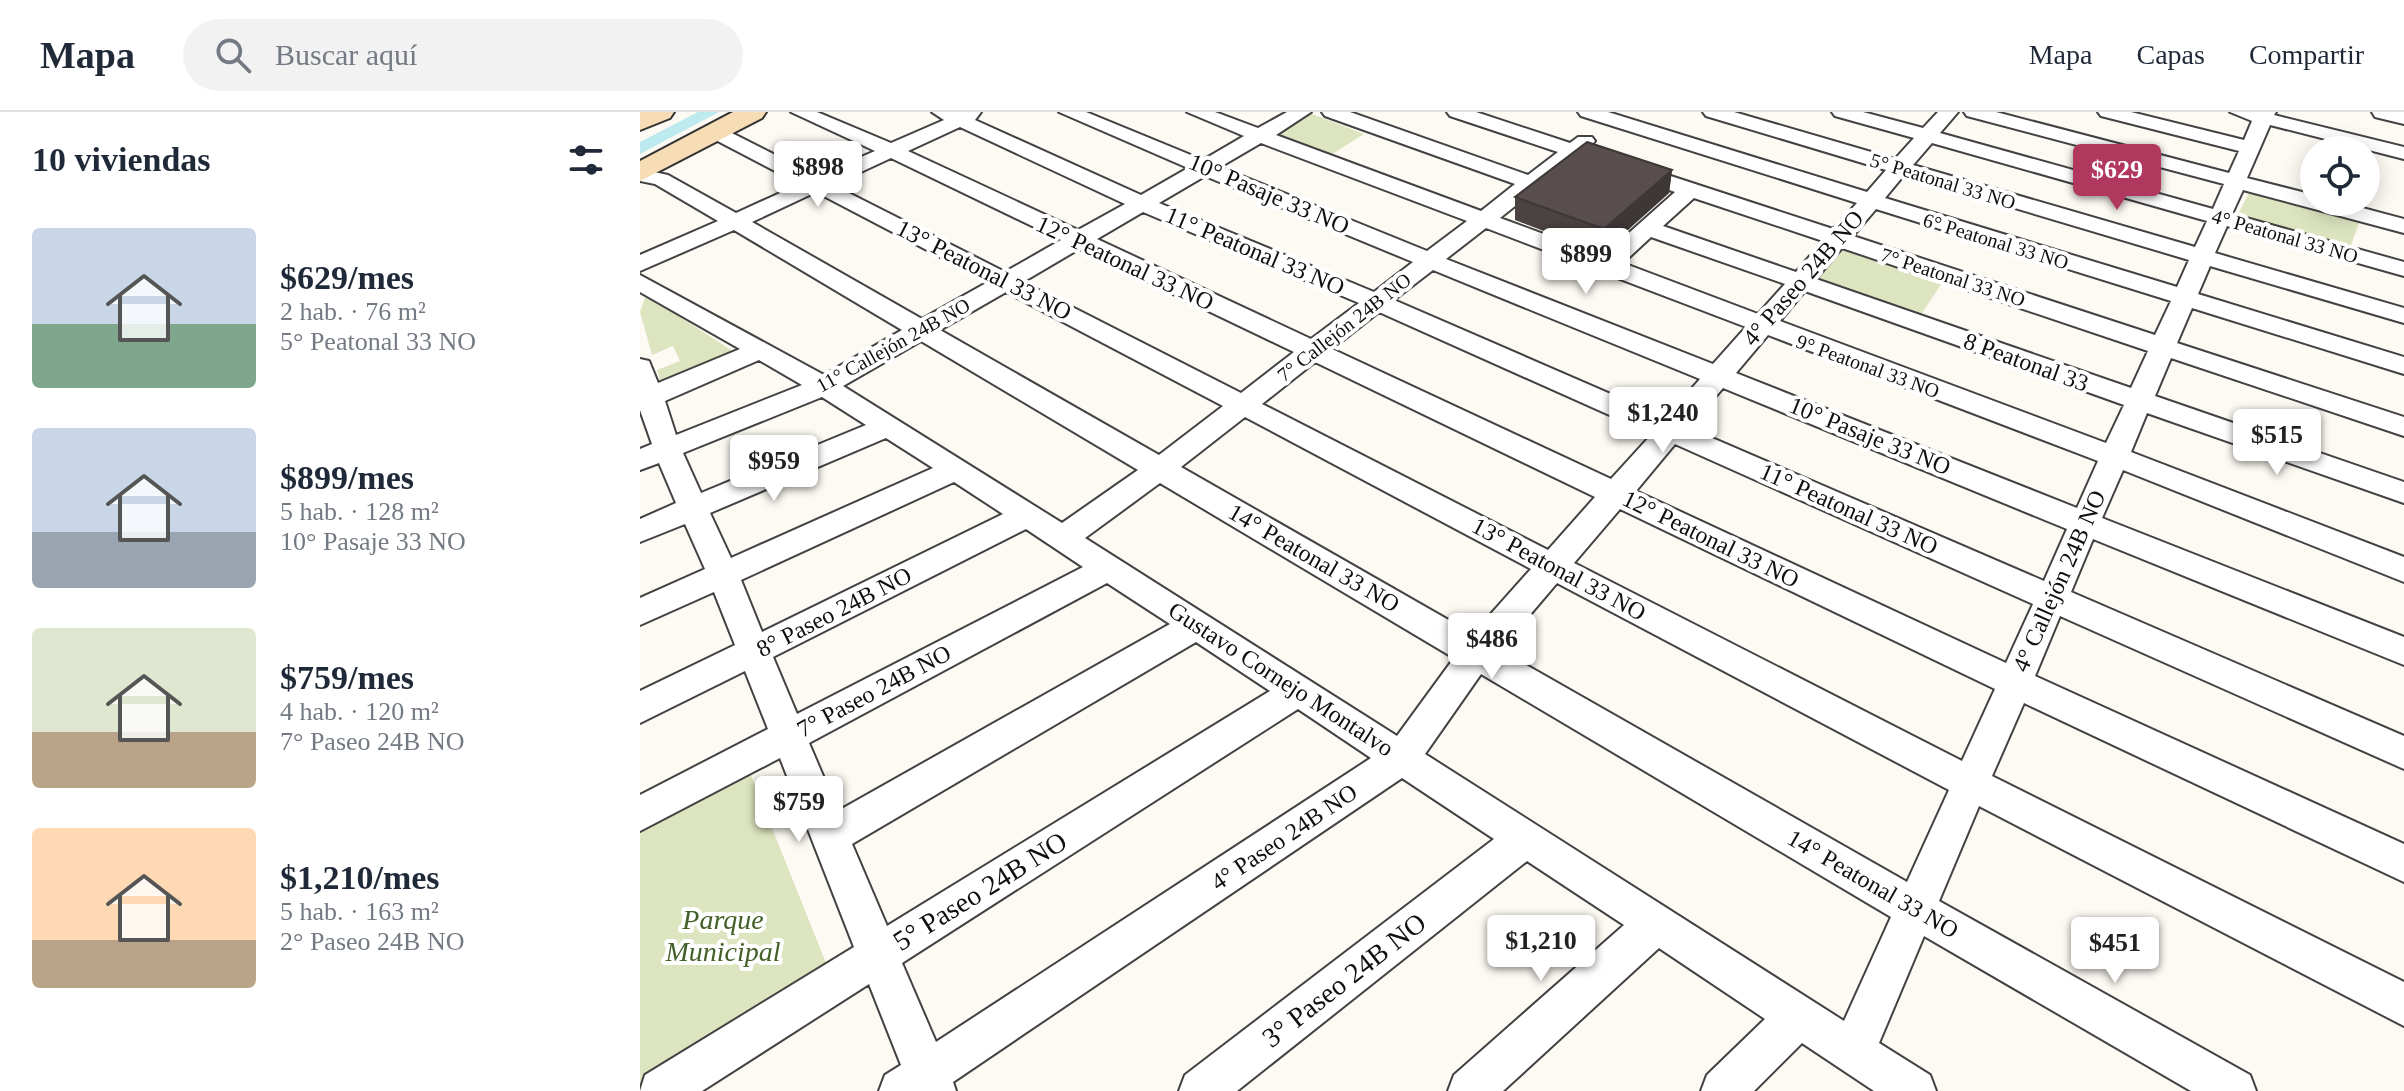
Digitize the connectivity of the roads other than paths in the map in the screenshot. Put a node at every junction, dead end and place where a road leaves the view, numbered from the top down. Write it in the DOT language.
graph roads {
  1 [pos="753,112"];
  2 [pos="801,112"];
  3 [pos="1069,112"];
  4 [pos="1197,112"];
  5 [pos="1301,112"];
  6 [pos="1332,112"];
  7 [pos="1457,112"];
  8 [pos="1713,112"];
  9 [pos="1842,112"];
  10 [pos="1974,112"];
  11 [pos="2108,112"];
  12 [pos="2383,112"];
  13 [pos="2257,114"];
  14 [pos="960,115"];
  15 [pos="1608,115"];
  16 [pos="2404,117"];
  17 [pos="1937,124"];
  18 [pos="715,132"];
  19 [pos="1258,136"];
  20 [pos="2250,148"];
  21 [pos="892,151"];
  22 [pos="1573,151"];
  23 [pos="2404,153"];
  24 [pos="1205,167"];
  25 [pos="1899,168"];
  26 [pos="640,173"];
  27 [pos="2234,180"];
  28 [pos="1531,183"];
  29 [pos="818,185"];
  30 [pos="1690,190"];
  31 [pos="2300,198"];
  32 [pos="1870,201"];
  33 [pos="1143,204"];
  34 [pos="2367,216"];
  35 [pos="2220,217"];
  36 [pos="1483,221"];
  37 [pos="736,222"];
  38 [pos="2404,226"];
  39 [pos="1648,228"];
  40 [pos="1837,239"];
  41 [pos="1078,241"];
  42 [pos="2201,257"];
  43 [pos="1430,261"];
  44 [pos="640,264"];
  45 [pos="1607,265"];
  46 [pos="2404,269"];
  47 [pos="1006,281"];
  48 [pos="640,282"];
  49 [pos="1800,282"];
  50 [pos="2183,299"];
  51 [pos="1377,302"];
  52 [pos="2404,316"];
  53 [pos="1761,327"];
  54 [pos="922,330"];
  55 [pos="2162,347"];
  56 [pos="759,351"];
  57 [pos="1313,352"];
  58 [pos="2404,366"];
  59 [pos="640,367"];
  60 [pos="1719,375"];
  61 [pos="824,386"];
  62 [pos="645,400"];
  63 [pos="2138,401"];
  64 [pos="1244,404"];
  65 [pos="888,426"];
  66 [pos="2404,427"];
  67 [pos="1671,431"];
  68 [pos="667,449"];
  69 [pos="2114,456"];
  70 [pos="640,460"];
  71 [pos="1161,468"];
  72 [pos="956,469"];
  73 [pos="1616,493"];
  74 [pos="2404,493"];
  75 [pos="693,508"];
  76 [pos="1027,515"];
  77 [pos="2084,524"];
  78 [pos="640,531"];
  79 [pos="1063,538"];
  80 [pos="1553,567"];
  81 [pos="1108,568"];
  82 [pos="2404,570"];
  83 [pos="722,573"];
  84 [pos="2052,597"];
  85 [pos="640,612"];
  86 [pos="1197,625"];
  87 [pos="2404,651"];
  88 [pos="755,652"];
  89 [pos="1477,653"];
  90 [pos="2015,681"];
  91 [pos="1299,691"];
  92 [pos="640,708"];
  93 [pos="789,736"];
  94 [pos="2404,753"];
  95 [pos="1403,757"];
  96 [pos="1971,782"];
  97 [pos="640,814"];
  98 [pos="830,836"];
  99 [pos="1525,839"];
  100 [pos="2404,863"];
  101 [pos="1915,909"];
  102 [pos="1656,924"];
  103 [pos="878,955"];
  104 [pos="2404,1005"];
  105 [pos="1798,1016"];
  106 [pos="1853,1051"];
  107 [pos="921,1086"];
  108 [pos="661,1091"];
  109 [pos="1201,1091"];
  110 [pos="1470,1091"];
  111 [pos="1723,1091"];
  112 [pos="1914,1091"];
  113 [pos="2234,1091"];
  1 -- 18 [label="main road"];
  2 -- 21 [label="street, 12° Peatonal 33 NO"];
  3 -- 24 [label="street, 10° Pasaje 33 NO"];
  4 -- 19 [label="street, 9° Peatonal 33 NO"];
  5 -- 19 [label="street, 11° Callejón 24B NO"];
  6 -- 28 [label="street"];
  7 -- 22 [label="street, 7° Peatonal 33 NO"];
  8 -- 25 [label="street, 5° Peatonal 33 NO"];
  9 -- 17 [label="street, 4° Peatonal 33 NO"];
  10 -- 27 [label="street"];
  11 -- 20 [label="street"];
  12 -- 16 [label="street"];
  13 -- 20 [label="street, 4° Callejón 24B NO"];
  13 -- 23 [label="street"];
  14 -- 21 [label="street"];
  14 -- 33 [label="street, 11° Peatonal 33 NO"];
  15 -- 22 [label="street, 7° Callejón 24B NO"];
  15 -- 32 [label="street, 6° Peatonal 33 NO"];
  17 -- 25 [label="street, 4° Paseo 24B NO"];
  17 -- 35 [label="street, 4° Peatonal 33 NO"];
  18 -- 26 [label="main road"];
  18 -- 29 [label="street, 13° Peatonal 33 NO"];
  19 -- 24 [label="street, 11° Callejón 24B NO"];
  19 -- 36 [label="street, 9° Peatonal 33 NO"];
  20 -- 27 [label="street, 4° Callejón 24B NO"];
  21 -- 29 [label="street"];
  21 -- 41 [label="street, 12° Peatonal 33 NO"];
  22 -- 28 [label="street, 7° Callejón 24B NO"];
  22 -- 30 [label="street, 7° Peatonal 33 NO"];
  24 -- 33 [label="street, 11° Callejón 24B NO"];
  24 -- 43 [label="street, 10° Pasaje 33 NO"];
  25 -- 32 [label="street, 4° Paseo 24B NO"];
  25 -- 42 [label="street, 5° Peatonal 33 NO"];
  26 -- 37 [label="street, 14° Peatonal 33 NO"];
  27 -- 31 [label="street"];
  27 -- 35 [label="street, 4° Callejón 24B NO"];
  28 -- 36 [label="street, 7° Callejón 24B NO"];
  29 -- 37 [label="street"];
  29 -- 47 [label="street, 13° Peatonal 33 NO"];
  30 -- 39 [label="street"];
  30 -- 40 [label="street, 7° Peatonal 33 NO"];
  32 -- 40 [label="street, 4° Paseo 24B NO"];
  32 -- 50 [label="street, 6° Peatonal 33 NO"];
  33 -- 41 [label="street, 11° Callejón 24B NO"];
  33 -- 51 [label="street, 11° Peatonal 33 NO"];
  34 -- 38 [label="street"];
  35 -- 42 [label="street, 4° Callejón 24B NO"];
  35 -- 46 [label="street, 4° Peatonal 33 NO"];
  36 -- 43 [label="street, 7° Callejón 24B NO"];
  36 -- 45 [label="street, 9° Peatonal 33 NO"];
  37 -- 44 [label="street"];
  37 -- 54 [label="street, 14° Peatonal 33 NO"];
  39 -- 45 [label="street"];
  39 -- 49 [label="street, 8 Peatonal 33"];
  40 -- 49 [label="street, 4° Paseo 24B NO"];
  40 -- 55 [label="street, 7° Peatonal 33 NO"];
  41 -- 47 [label="street, 11° Callejón 24B NO"];
  41 -- 57 [label="street, 12° Peatonal 33 NO"];
  42 -- 50 [label="street, 4° Callejón 24B NO"];
  42 -- 52 [label="street, 5° Peatonal 33 NO"];
  43 -- 51 [label="street, 7° Callejón 24B NO"];
  43 -- 60 [label="street, 10° Pasaje 33 NO"];
  45 -- 53 [label="street, 9° Peatonal 33 NO"];
  47 -- 54 [label="street, 11° Callejón 24B NO"];
  47 -- 64 [label="street, 13° Peatonal 33 NO"];
  48 -- 56 [label="street, Gustavo Cornejo Montalvo"];
  49 -- 53 [label="street, 4° Paseo 24B NO"];
  49 -- 63 [label="street, 8 Peatonal 33"];
  50 -- 55 [label="street, 4° Callejón 24B NO"];
  50 -- 58 [label="street, 6° Peatonal 33 NO"];
  51 -- 57 [label="street, 7° Callejón 24B NO"];
  51 -- 67 [label="street, 11° Peatonal 33 NO"];
  53 -- 60 [label="street, 4° Paseo 24B NO"];
  53 -- 69 [label="street, 9° Peatonal 33 NO"];
  54 -- 61 [label="street, 11° Callejón 24B NO"];
  54 -- 71 [label="street, 14° Peatonal 33 NO"];
  55 -- 63 [label="street, 4° Callejón 24B NO"];
  55 -- 66 [label="street, 7° Peatonal 33 NO"];
  56 -- 61 [label="street, Gustavo Cornejo Montalvo"];
  56 -- 62 [label="street"];
  57 -- 64 [label="street, 7° Callejón 24B NO"];
  57 -- 73 [label="street, 12° Peatonal 33 NO"];
  59 -- 62 [label="street"];
  60 -- 67 [label="street, 4° Paseo 24B NO"];
  60 -- 77 [label="street, 10° Pasaje 33 NO"];
  61 -- 65 [label="street, Gustavo Cornejo Montalvo"];
  61 -- 68 [label="street, 11° Callejón 24B NO"];
  62 -- 68 [label="street"];
  63 -- 69 [label="street, 4° Callejón 24B NO"];
  63 -- 74 [label="street, 8 Peatonal 33"];
  64 -- 71 [label="street, 7° Callejón 24B NO"];
  64 -- 80 [label="street, 13° Peatonal 33 NO"];
  65 -- 72 [label="street, Gustavo Cornejo Montalvo"];
  65 -- 75 [label="street"];
  67 -- 73 [label="street, 4° Paseo 24B NO"];
  67 -- 84 [label="street, 11° Peatonal 33 NO"];
  68 -- 70 [label="street, 11° Callejón 24B NO"];
  68 -- 75 [label="street"];
  69 -- 77 [label="street, 4° Callejón 24B NO"];
  69 -- 82 [label="street, 9° Peatonal 33 NO"];
  71 -- 79 [label="street, 7° Callejón 24B NO"];
  71 -- 89 [label="street, 14° Peatonal 33 NO"];
  72 -- 76 [label="street, Gustavo Cornejo Montalvo"];
  72 -- 83 [label="street"];
  73 -- 80 [label="street, 4° Paseo 24B NO"];
  73 -- 90 [label="street, 12° Peatonal 33 NO"];
  75 -- 78 [label="street"];
  75 -- 83 [label="street"];
  76 -- 79 [label="street, Gustavo Cornejo Montalvo"];
  76 -- 88 [label="street, 8° Paseo 24B NO"];
  77 -- 84 [label="street, 4° Callejón 24B NO"];
  77 -- 87 [label="street, 10° Pasaje 33 NO"];
  79 -- 81 [label="street, Gustavo Cornejo Montalvo"];
  80 -- 89 [label="street, 4° Paseo 24B NO"];
  80 -- 96 [label="street, 13° Peatonal 33 NO"];
  81 -- 86 [label="street, Gustavo Cornejo Montalvo"];
  81 -- 93 [label="street, 7° Paseo 24B NO"];
  83 -- 85 [label="street"];
  83 -- 88 [label="street"];
  84 -- 90 [label="street, 4° Callejón 24B NO"];
  84 -- 94 [label="street, 11° Peatonal 33 NO"];
  86 -- 91 [label="street, Gustavo Cornejo Montalvo"];
  86 -- 98 [label="street"];
  88 -- 92 [label="street, 8° Paseo 24B NO"];
  88 -- 93 [label="street"];
  89 -- 95 [label="street, 4° Paseo 24B NO"];
  89 -- 101 [label="street, 14° Peatonal 33 NO"];
  90 -- 96 [label="street, 4° Callejón 24B NO"];
  90 -- 100 [label="street, 12° Peatonal 33 NO"];
  91 -- 95 [label="street, Gustavo Cornejo Montalvo"];
  91 -- 103 [label="street, 5° Paseo 24B NO"];
  93 -- 97 [label="street, 7° Paseo 24B NO"];
  93 -- 98 [label="street"];
  95 -- 99 [label="street, Gustavo Cornejo Montalvo"];
  95 -- 107 [label="street, 4° Paseo 24B NO"];
  96 -- 101 [label="street, 4° Callejón 24B NO"];
  96 -- 104 [label="street, 13° Peatonal 33 NO"];
  98 -- 103 [label="street"];
  99 -- 102 [label="street, Gustavo Cornejo Montalvo"];
  99 -- 109 [label="street, 3° Paseo 24B NO"];
  101 -- 106 [label="street, 4° Callejón 24B NO"];
  101 -- 113 [label="street, 14° Peatonal 33 NO"];
  102 -- 105 [label="street, Gustavo Cornejo Montalvo"];
  102 -- 110 [label="street"];
  103 -- 107 [label="street"];
  103 -- 108 [label="street, 5° Paseo 24B NO"];
  105 -- 106 [label="street, Gustavo Cornejo Montalvo"];
  105 -- 111 [label="street"];
  106 -- 112 [label="street, Gustavo Cornejo Montalvo"];
}
